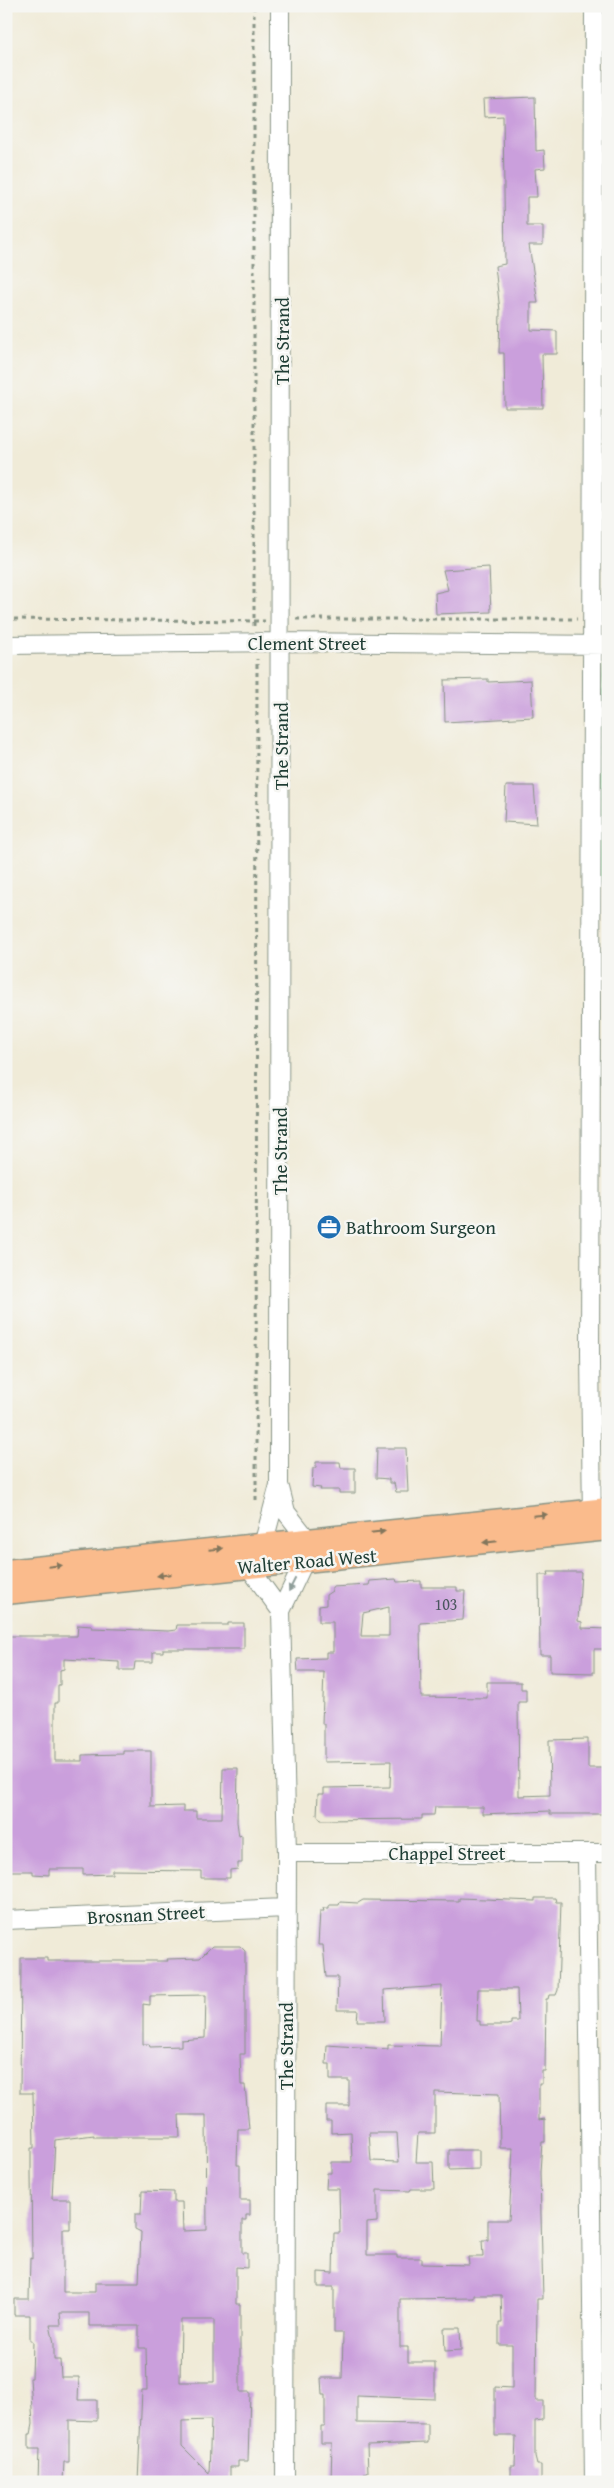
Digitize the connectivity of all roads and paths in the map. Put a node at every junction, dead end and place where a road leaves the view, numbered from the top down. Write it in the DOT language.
graph roads {
  1 [pos="254,6"];
  2 [pos="280,6"];
  3 [pos="594,6"];
  4 [pos="6,619"];
  5 [pos="592,619"];
  6 [pos="281,620"];
  7 [pos="254,622"];
  8 [pos="281,642"];
  9 [pos="255,643"];
  10 [pos="6,645"];
  11 [pos="600,645"];
  12 [pos="279,1485"];
  13 [pos="256,1501"];
  14 [pos="600,1520"];
  15 [pos="263,1545"];
  16 [pos="306,1550"];
  17 [pos="248,1566"];
  18 [pos="6,1571"];
  19 [pos="6,1593"];
  20 [pos="280,1610"];
  21 [pos="287,1853"];
  22 [pos="587,1853"];
  23 [pos="608,1853"];
  24 [pos="286,1908"];
  25 [pos="6,1920"];
  26 [pos="284,2482"];
  27 [pos="594,2482"];
  1 -- 7 [label="path"];
  2 -- 6 [label="street, The Strand"];
  3 -- 5 [label="street"];
  4 -- 7 [label="path"];
  5 -- 6 [label="path"];
  5 -- 11 [label="street"];
  6 -- 7 [label="path"];
  6 -- 8 [label="street, The Strand"];
  7 -- 9 [label="path"];
  8 -- 9 [label="street, Clement Street"];
  8 -- 11 [label="street, Clement Street"];
  8 -- 12 [label="street, The Strand"];
  9 -- 10 [label="street, Clement Street"];
  9 -- 13 [label="path"];
  11 -- 14 [label="street"];
  12 -- 15 [label="street, The Strand"];
  12 -- 16 [label="street, The Strand"];
  14 -- 16 [label="main road, Walter Road West"];
  15 -- 16 [label="main road, Walter Road West"];
  18 -- 15 [label="main road, Walter Road West, one-way"];
  16 -- 17 [label="main road, Walter Road West"];
  16 -- 20 [label="street, The Strand, one-way"];
  17 -- 19 [label="main road, Walter Road West, one-way"];
  17 -- 20 [label="street"];
  20 -- 21 [label="street, The Strand"];
  21 -- 22 [label="street, Chappel Street"];
  21 -- 24 [label="street, The Strand"];
  22 -- 23 [label="street, Chappel Street"];
  22 -- 27 [label="street"];
  24 -- 25 [label="street, Brosnan Street"];
  24 -- 26 [label="street, The Strand"];
}
